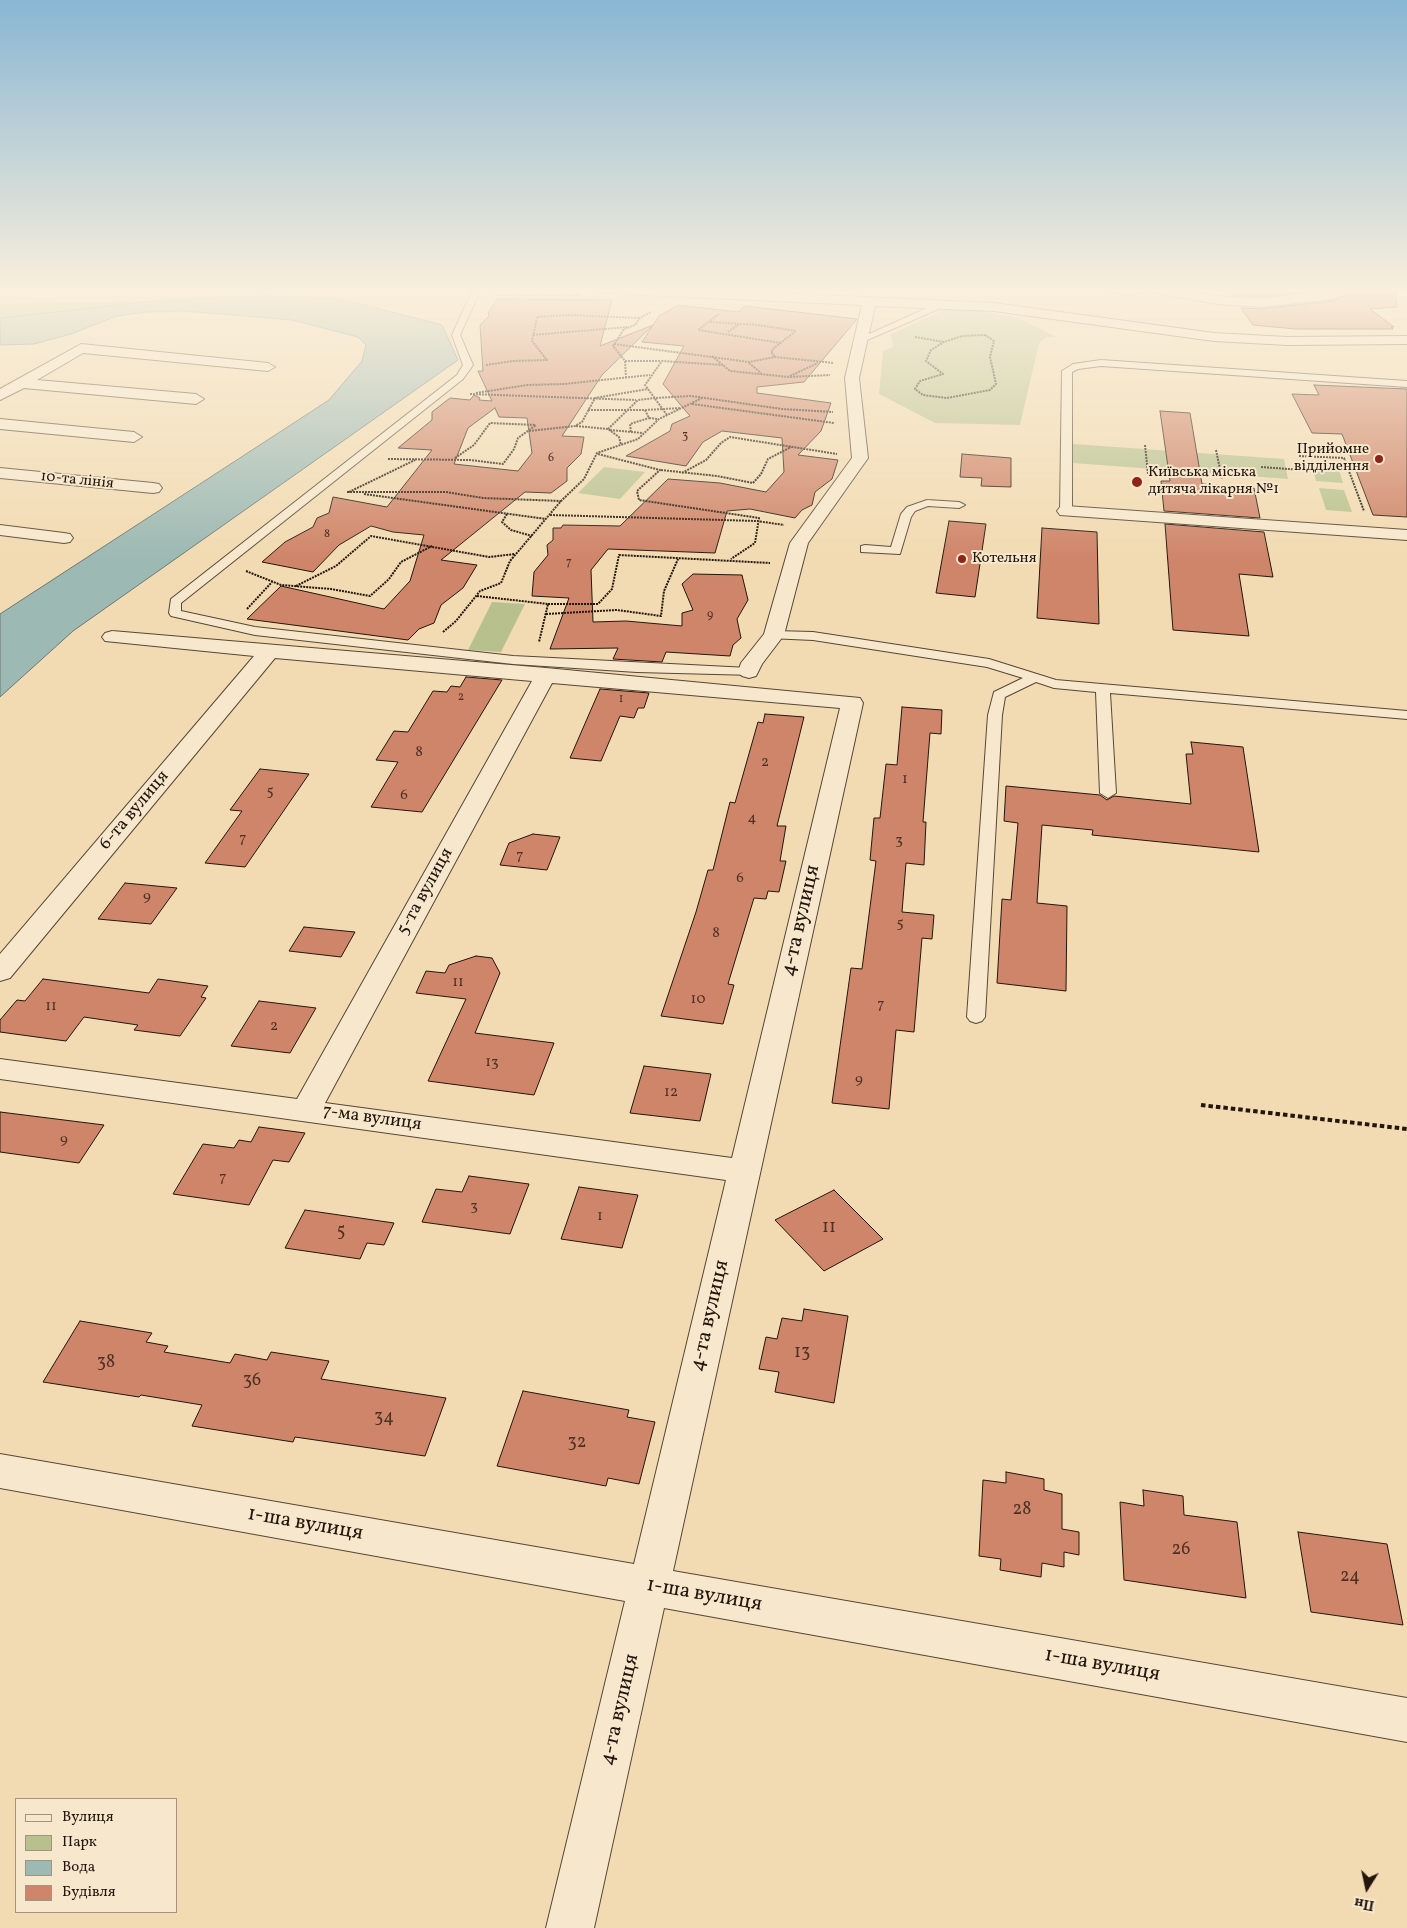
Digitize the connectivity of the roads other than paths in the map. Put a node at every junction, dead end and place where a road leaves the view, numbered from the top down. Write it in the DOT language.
graph roads {
  1 [pos="30,379"];
  2 [pos="457,379"];
  3 [pos="849,379"];
  4 [pos="1067,379"];
  5 [pos="1334,379"];
  6 [pos="23,383"];
  7 [pos="1407,384"];
  8 [pos="0,395"];
  9 [pos="196,399"];
  10 [pos="0,424"];
  11 [pos="134,437"];
  12 [pos="0,473"];
  13 [pos="153,488"];
  14 [pos="959,505"];
  15 [pos="1066,511"];
  16 [pos="0,530"];
  17 [pos="1407,535"];
  18 [pos="64,538"];
  19 [pos="865,549"];
  20 [pos="774,635"];
  21 [pos="112,637"];
  22 [pos="270,650"];
  23 [pos="749,672"];
  24 [pos="546,674"];
  25 [pos="1032,679"];
  26 [pos="1103,689"];
  27 [pos="1407,715"];
  28 [pos="1108,793"];
  29 [pos="0,972"];
  30 [pos="976,1017"];
  31 [pos="0,1069"];
  32 [pos="306,1110"];
  33 [pos="744,1171"];
  34 [pos="0,1472"];
  35 [pos="650,1586"];
  36 [pos="1407,1720"];
  37 [pos="570,1928"];
  1 -- 6 [label="street"];
  2 -- 23 [label="lane"];
  3 -- 20 [label="street"];
  4 -- 15 [label="lane"];
  5 -- 7 [label="lane"];
  6 -- 8 [label="street"];
  6 -- 9 [label="street"];
  10 -- 11 [label="street"];
  12 -- 13 [label="street, 10-та лінія"];
  14 -- 19 [label="lane"];
  15 -- 17 [label="street"];
  16 -- 18 [label="street"];
  20 -- 23 [label="street"];
  20 -- 25 [label="lane"];
  21 -- 22 [label="street"];
  22 -- 24 [label="street"];
  22 -- 29 [label="street, 6-та вулиця"];
  24 -- 32 [label="street, 5-та вулиця"];
  24 -- 33 [label="street, 4-та вулиця"];
  25 -- 26 [label="lane"];
  25 -- 30 [label="lane"];
  26 -- 27 [label="lane"];
  26 -- 28 [label="lane"];
  31 -- 32 [label="street, 7-ма вулиця"];
  32 -- 33 [label="street, 7-ма вулиця"];
  33 -- 35 [label="street, 4-та вулиця"];
  34 -- 35 [label="street, 1-ша вулиця"];
  35 -- 36 [label="street, 1-ша вулиця"];
  35 -- 37 [label="street, 4-та вулиця"];
}
